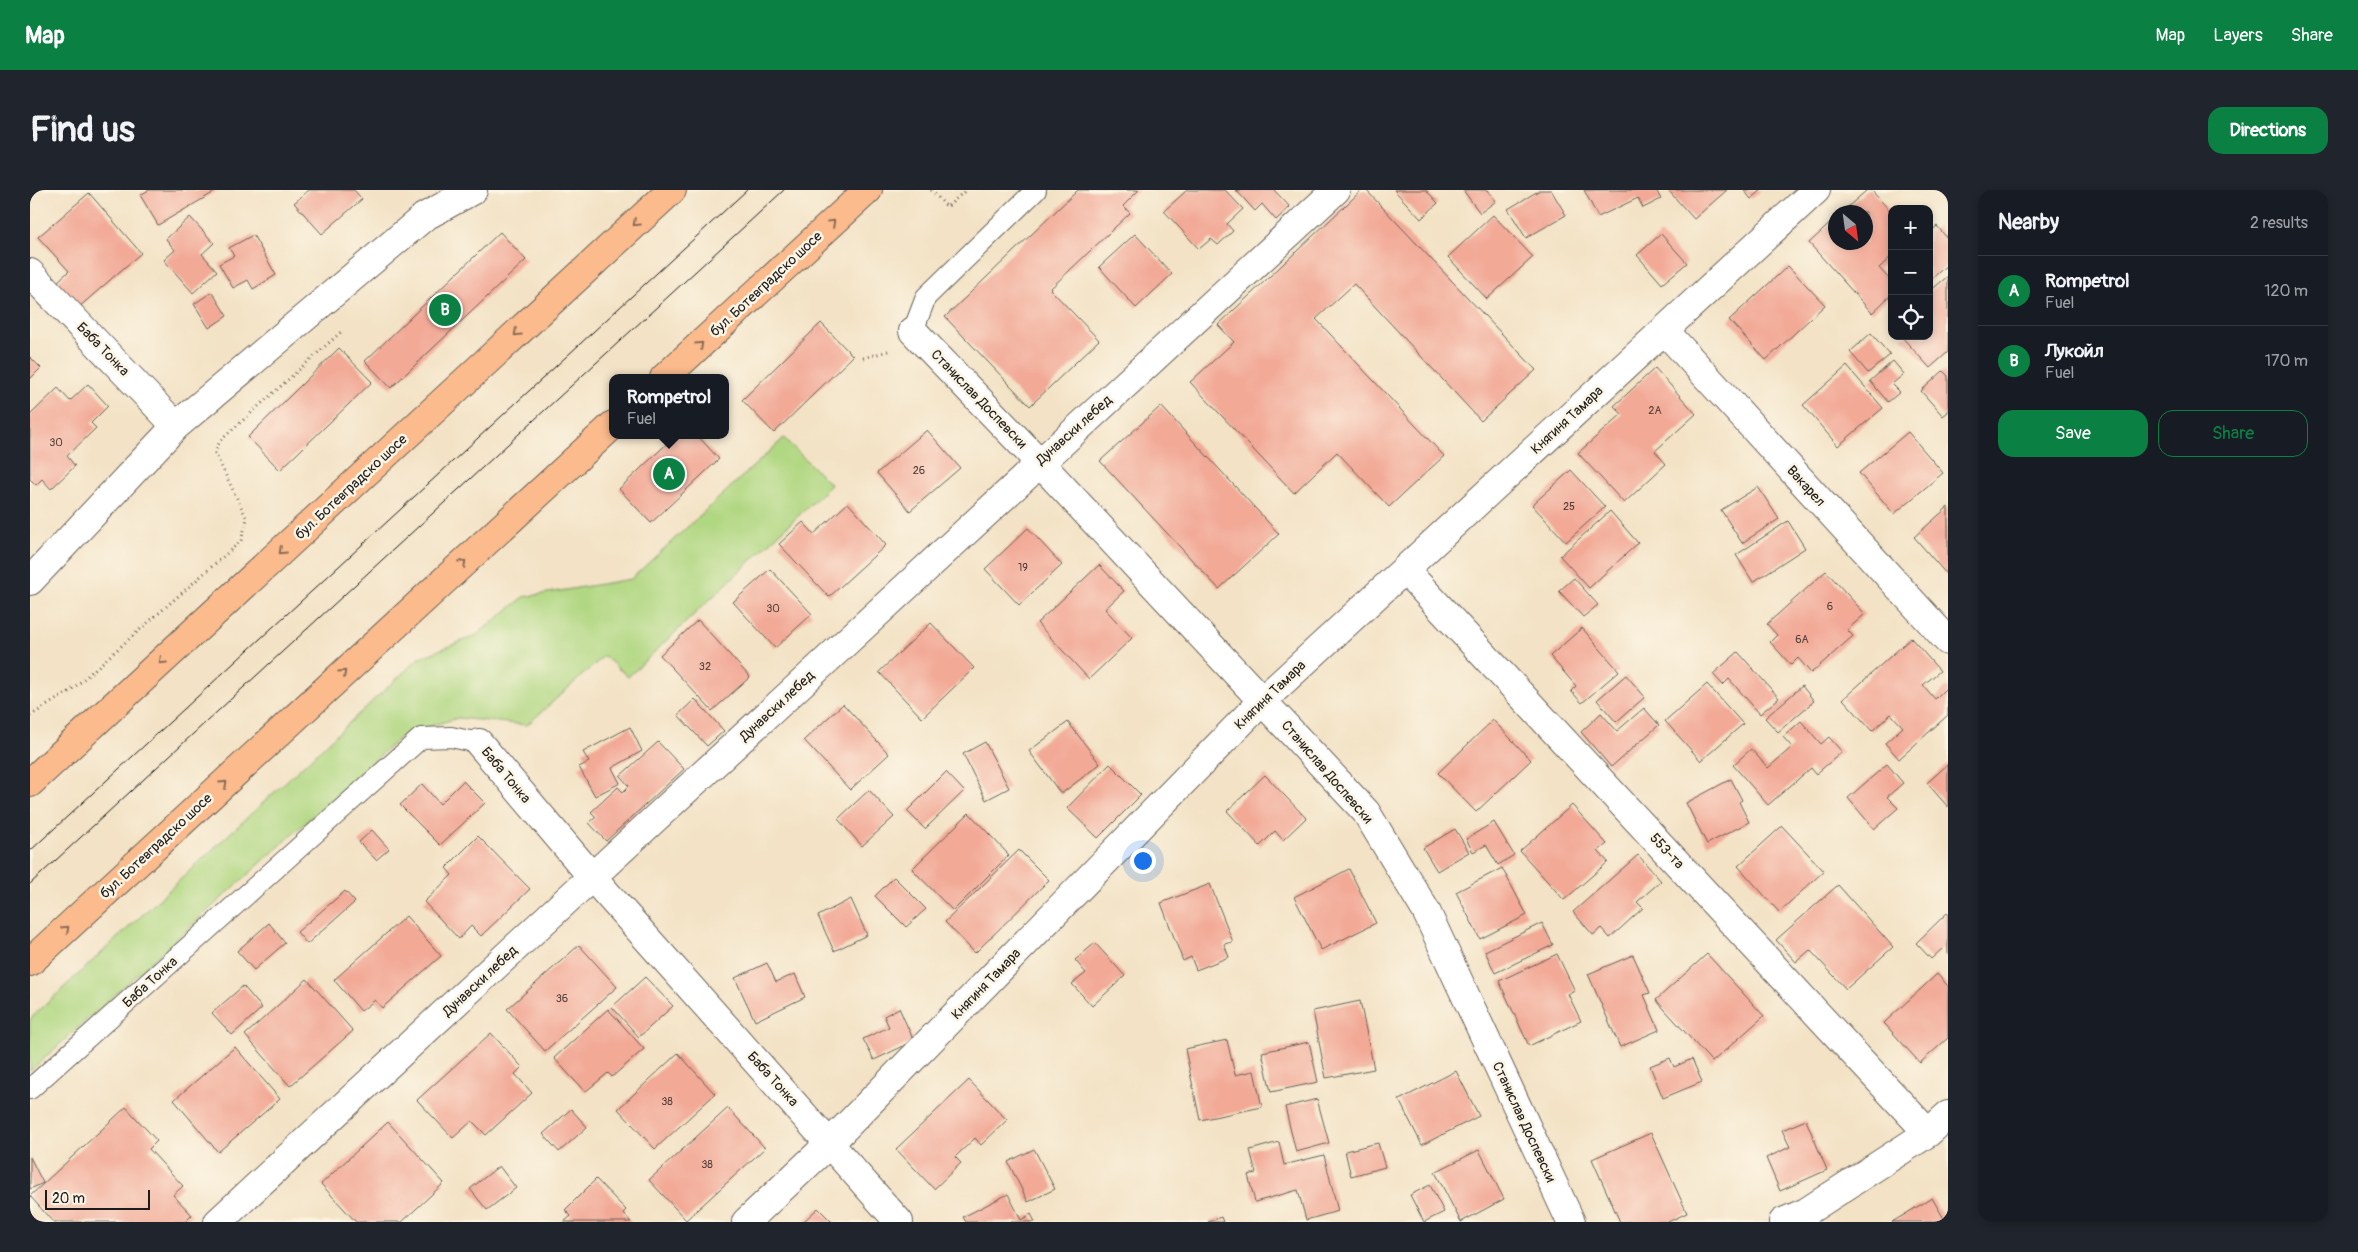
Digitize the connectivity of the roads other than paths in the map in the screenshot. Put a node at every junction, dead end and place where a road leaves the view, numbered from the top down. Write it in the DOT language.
graph roads {
  1 [pos="473,190"];
  2 [pos="672,190"];
  3 [pos="868,190"];
  4 [pos="1036,190"];
  5 [pos="1336,190"];
  6 [pos="1816,190"];
  7 [pos="30,273"];
  8 [pos="913,330"];
  9 [pos="1664,330"];
  10 [pos="668,374"];
  11 [pos="176,426"];
  12 [pos="609,429"];
  13 [pos="1039,462"];
  14 [pos="1405,570"];
  15 [pos="30,581"];
  16 [pos="1948,641"];
  17 [pos="1263,700"];
  18 [pos="478,742"];
  19 [pos="30,783"];
  20 [pos="592,878"];
  21 [pos="30,962"];
  22 [pos="30,1089"];
  23 [pos="1948,1115"];
  24 [pos="1928,1133"];
  25 [pos="830,1144"];
  26 [pos="218,1222"];
  27 [pos="746,1222"];
  28 [pos="899,1222"];
  29 [pos="1571,1222"];
  30 [pos="1783,1222"];
  1 -- 11 [label="street"];
  2 -- 19 [label="main road, бул. Ботевградско шосе, one-way"];
  10 -- 3 [label="main road, бул. Ботевградско шосе, one-way"];
  4 -- 8 [label="lane"];
  5 -- 13 [label="street, Дунавски лебед"];
  6 -- 9 [label="street, Княгиня Тамара"];
  7 -- 11 [label="street, Баба Тонка"];
  8 -- 13 [label="street, Станислав Доспевски"];
  9 -- 14 [label="street, Княгиня Тамара"];
  9 -- 16 [label="street, Вакарел"];
  11 -- 15 [label="street"];
  21 -- 12 [label="main road, бул. Ботевградско шосе, one-way"];
  13 -- 17 [label="street, Станислав Доспевски"];
  13 -- 20 [label="street, Дунавски лебед"];
  14 -- 17 [label="street, Княгиня Тамара"];
  14 -- 24 [label="street, 553-та"];
  17 -- 25 [label="street, Княгиня Тамара"];
  17 -- 29 [label="street, Станислав Доспевски"];
  18 -- 20 [label="street, Баба Тонка"];
  18 -- 22 [label="lane, Баба Тонка"];
  20 -- 25 [label="street, Баба Тонка"];
  20 -- 26 [label="street, Дунавски лебед"];
  23 -- 24 [label="street"];
  24 -- 30 [label="street"];
  25 -- 27 [label="street, Княгиня Тамара"];
  25 -- 28 [label="street, Баба Тонка"];
}
